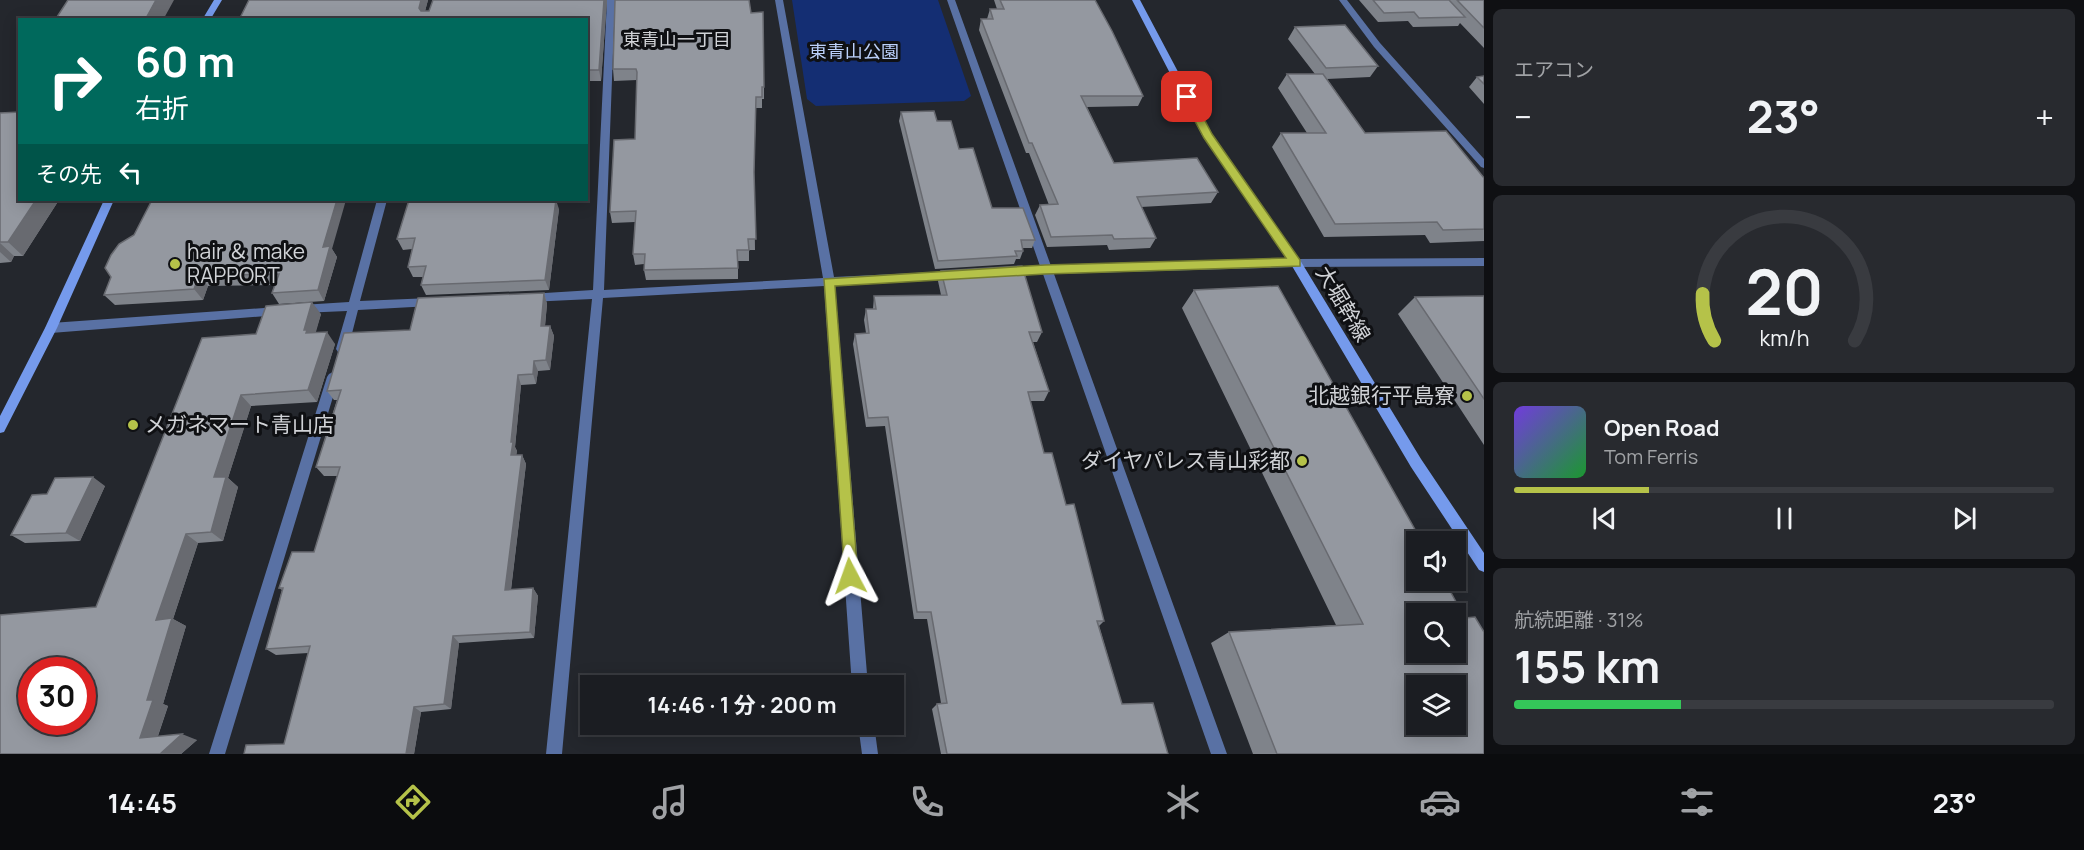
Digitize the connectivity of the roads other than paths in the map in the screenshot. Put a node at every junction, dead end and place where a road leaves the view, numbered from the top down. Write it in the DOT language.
graph roads {
  1 [pos="218,0"];
  2 [pos="611,0"];
  3 [pos="779,0"];
  4 [pos="951,0"];
  5 [pos="1136,0"];
  6 [pos="1343,0"];
  7 [pos="207,18"];
  8 [pos="1484,165"];
  9 [pos="109,201"];
  10 [pos="382,201"];
  11 [pos="1484,262"];
  12 [pos="1296,263"];
  13 [pos="1045,269"];
  14 [pos="1000,272"];
  15 [pos="965,274"];
  16 [pos="829,282"];
  17 [pos="598,295"];
  18 [pos="517,298"];
  19 [pos="448,302"];
  20 [pos="355,305"];
  21 [pos="51,328"];
  22 [pos="0,428"];
  23 [pos="1484,565"];
  24 [pos="859,675"];
  25 [pos="867,735"];
  26 [pos="217,754"];
  27 [pos="554,754"];
  28 [pos="870,754"];
  29 [pos="1219,754"];
  1 -- 7 [label="street"];
  2 -- 17 [label="street"];
  3 -- 16 [label="street"];
  4 -- 13 [label="street"];
  5 -- 12 [label="street, 大堀幹線"];
  6 -- 8 [label="street"];
  9 -- 21 [label="street"];
  10 -- 20 [label="street"];
  11 -- 12 [label="street"];
  12 -- 13 [label="street"];
  12 -- 23 [label="street, 大堀幹線"];
  13 -- 14 [label="street"];
  13 -- 29 [label="street"];
  15 -- 16 [label="street"];
  16 -- 17 [label="street"];
  16 -- 24 [label="street"];
  17 -- 18 [label="street"];
  17 -- 27 [label="street"];
  19 -- 20 [label="street"];
  20 -- 21 [label="street"];
  20 -- 26 [label="street"];
  21 -- 22 [label="street"];
  25 -- 28 [label="street"];
}
